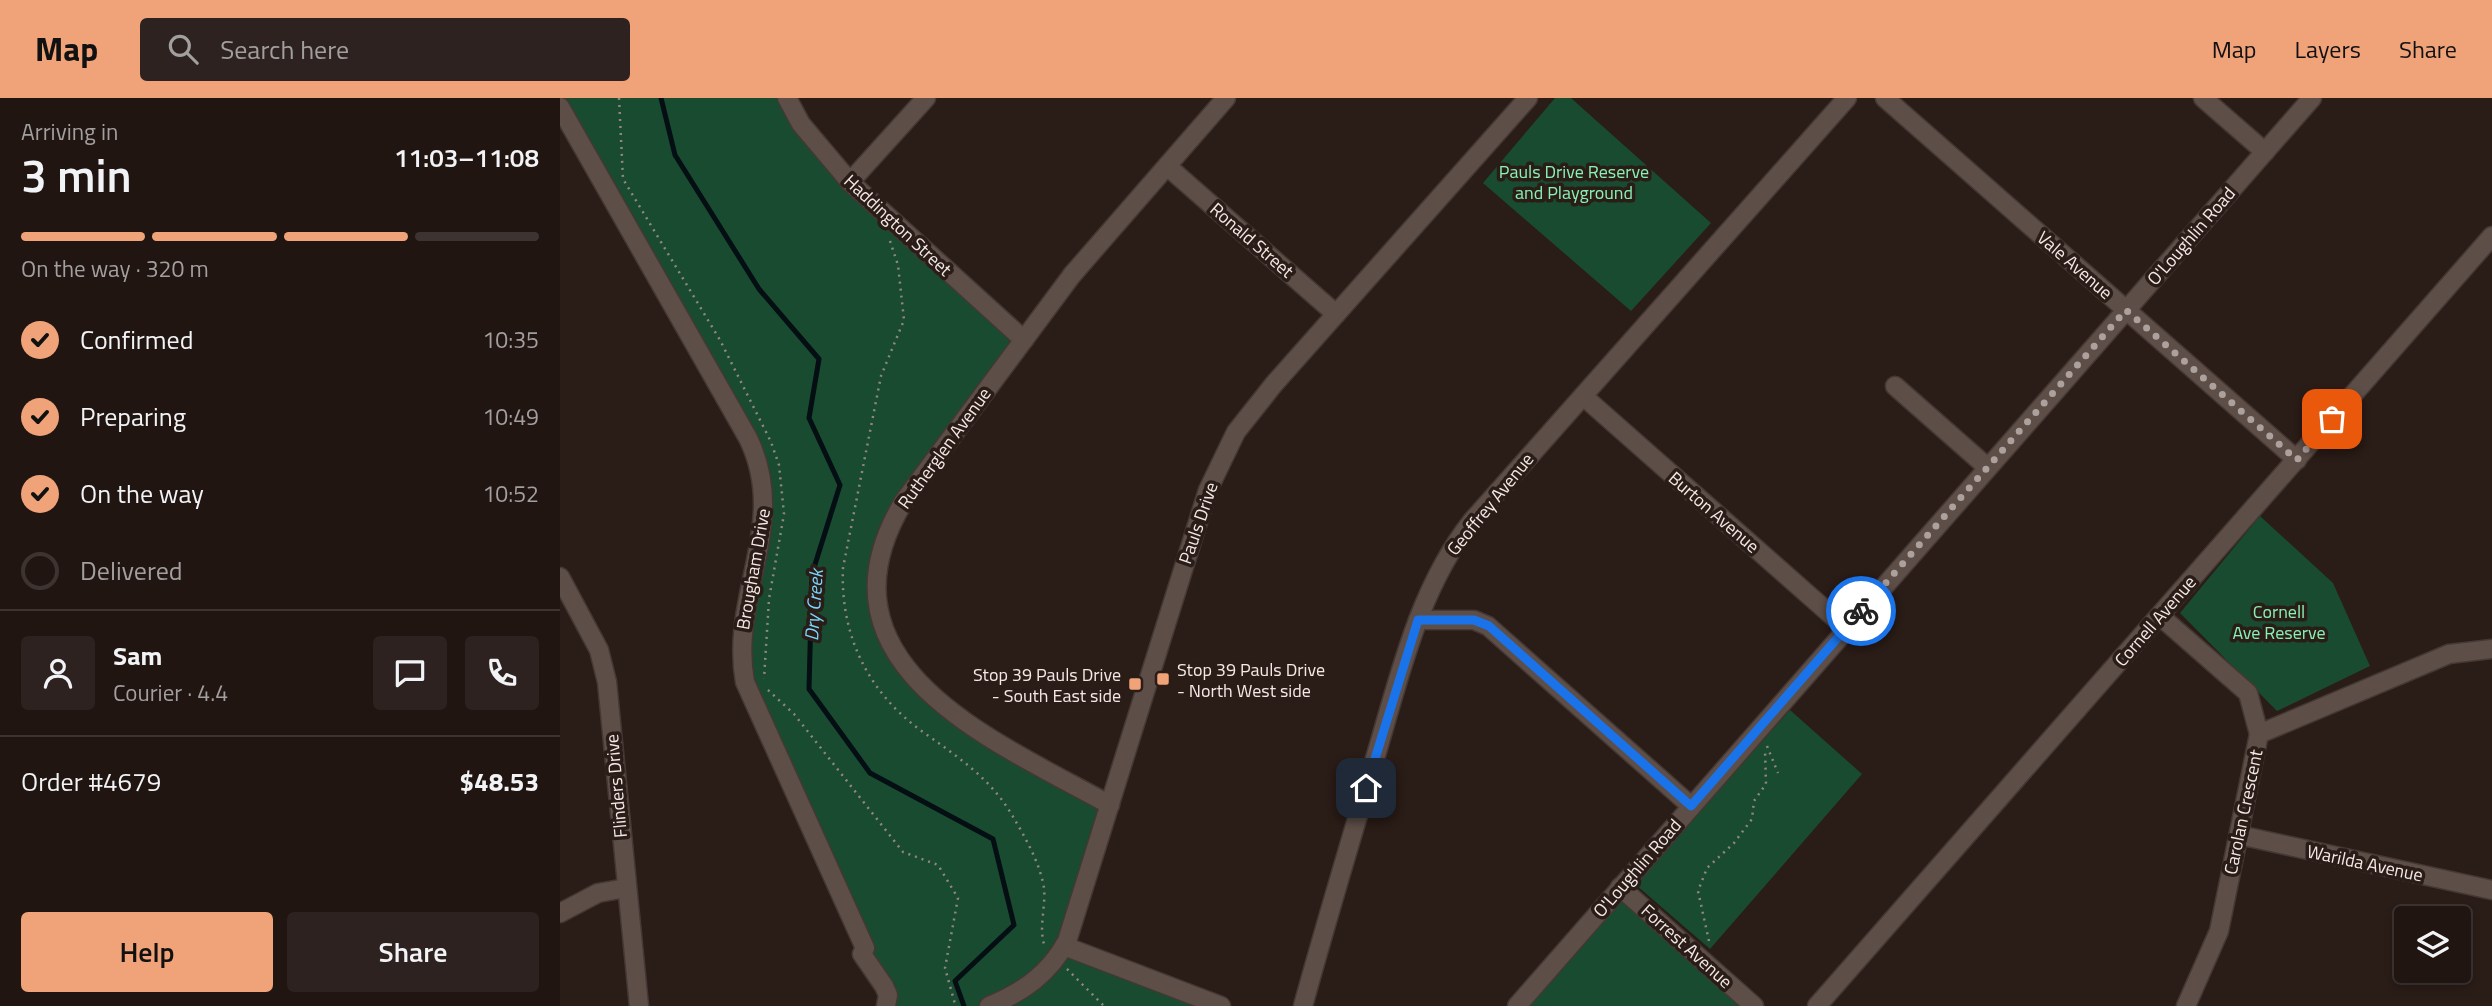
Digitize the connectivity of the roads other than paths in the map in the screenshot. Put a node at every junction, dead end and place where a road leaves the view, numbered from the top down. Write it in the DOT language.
graph roads {
  1 [pos="787,98"];
  2 [pos="926,98"];
  3 [pos="1528,98"];
  4 [pos="1847,98"];
  5 [pos="1885,98"];
  6 [pos="2203,98"];
  7 [pos="2312,98"];
  8 [pos="1219,100"];
  9 [pos="560,107"];
  10 [pos="2265,152"];
  11 [pos="1167,166"];
  12 [pos="850,182"];
  13 [pos="2492,236"];
  14 [pos="2126,310"];
  15 [pos="1336,314"];
  16 [pos="1024,340"];
  17 [pos="1895,386"];
  18 [pos="1583,396"];
  19 [pos="2297,460"];
  20 [pos="1987,467"];
  21 [pos="560,577"];
  22 [pos="2160,616"];
  23 [pos="1418,620"];
  24 [pos="1846,628"];
  25 [pos="2492,649"];
  26 [pos="2259,734"];
  27 [pos="1110,805"];
  28 [pos="1691,806"];
  29 [pos="2239,835"];
  30 [pos="1620,887"];
  31 [pos="626,888"];
  32 [pos="2492,890"];
  33 [pos="560,913"];
  34 [pos="1060,952"];
  35 [pos="990,1005"];
  36 [pos="639,1006"];
  37 [pos="886,1006"];
  38 [pos="1221,1006"];
  39 [pos="1303,1006"];
  40 [pos="1517,1006"];
  41 [pos="1754,1006"];
  42 [pos="1817,1006"];
  43 [pos="2186,1006"];
  1 -- 12 [label="street, Haddington Street"];
  2 -- 12 [label="street"];
  3 -- 15 [label="street, Pauls Drive"];
  4 -- 18 [label="street, Geoffrey Avenue"];
  5 -- 14 [label="street, Vale Avenue"];
  6 -- 10 [label="street"];
  7 -- 10 [label="street, O'Loughlin Road"];
  8 -- 11 [label="street, Rutherglen Avenue"];
  9 -- 37 [label="street, Brougham Drive"];
  10 -- 14 [label="street, O'Loughlin Road"];
  11 -- 15 [label="street, Ronald Street"];
  11 -- 16 [label="street, Rutherglen Avenue"];
  12 -- 16 [label="street, Haddington Street"];
  13 -- 19 [label="street, Cornell Avenue"];
  14 -- 19 [label="street, Vale Avenue"];
  14 -- 20 [label="street, O'Loughlin Road"];
  15 -- 27 [label="street, Pauls Drive"];
  16 -- 27 [label="street, Rutherglen Avenue"];
  17 -- 20 [label="street"];
  18 -- 23 [label="street, Geoffrey Avenue"];
  18 -- 24 [label="street, Burton Avenue"];
  19 -- 22 [label="street, Cornell Avenue"];
  20 -- 24 [label="street, O'Loughlin Road"];
  21 -- 31 [label="street, Flinders Drive"];
  22 -- 26 [label="street"];
  22 -- 42 [label="street, Cornell Avenue"];
  23 -- 28 [label="street"];
  23 -- 39 [label="street, Geoffrey Avenue"];
  24 -- 28 [label="street, O'Loughlin Road"];
  25 -- 26 [label="street, Carolan Crescent"];
  26 -- 29 [label="street, Carolan Crescent"];
  27 -- 34 [label="street, Pauls Drive"];
  28 -- 30 [label="street, O'Loughlin Road"];
  29 -- 32 [label="street, Warilda Avenue"];
  29 -- 43 [label="street, Carolan Crescent"];
  30 -- 40 [label="street, O'Loughlin Road"];
  30 -- 41 [label="street, Forrest Avenue"];
  31 -- 33 [label="street"];
  31 -- 36 [label="street, Flinders Drive"];
  34 -- 35 [label="street, Pauls Drive"];
  34 -- 38 [label="street"];
}
